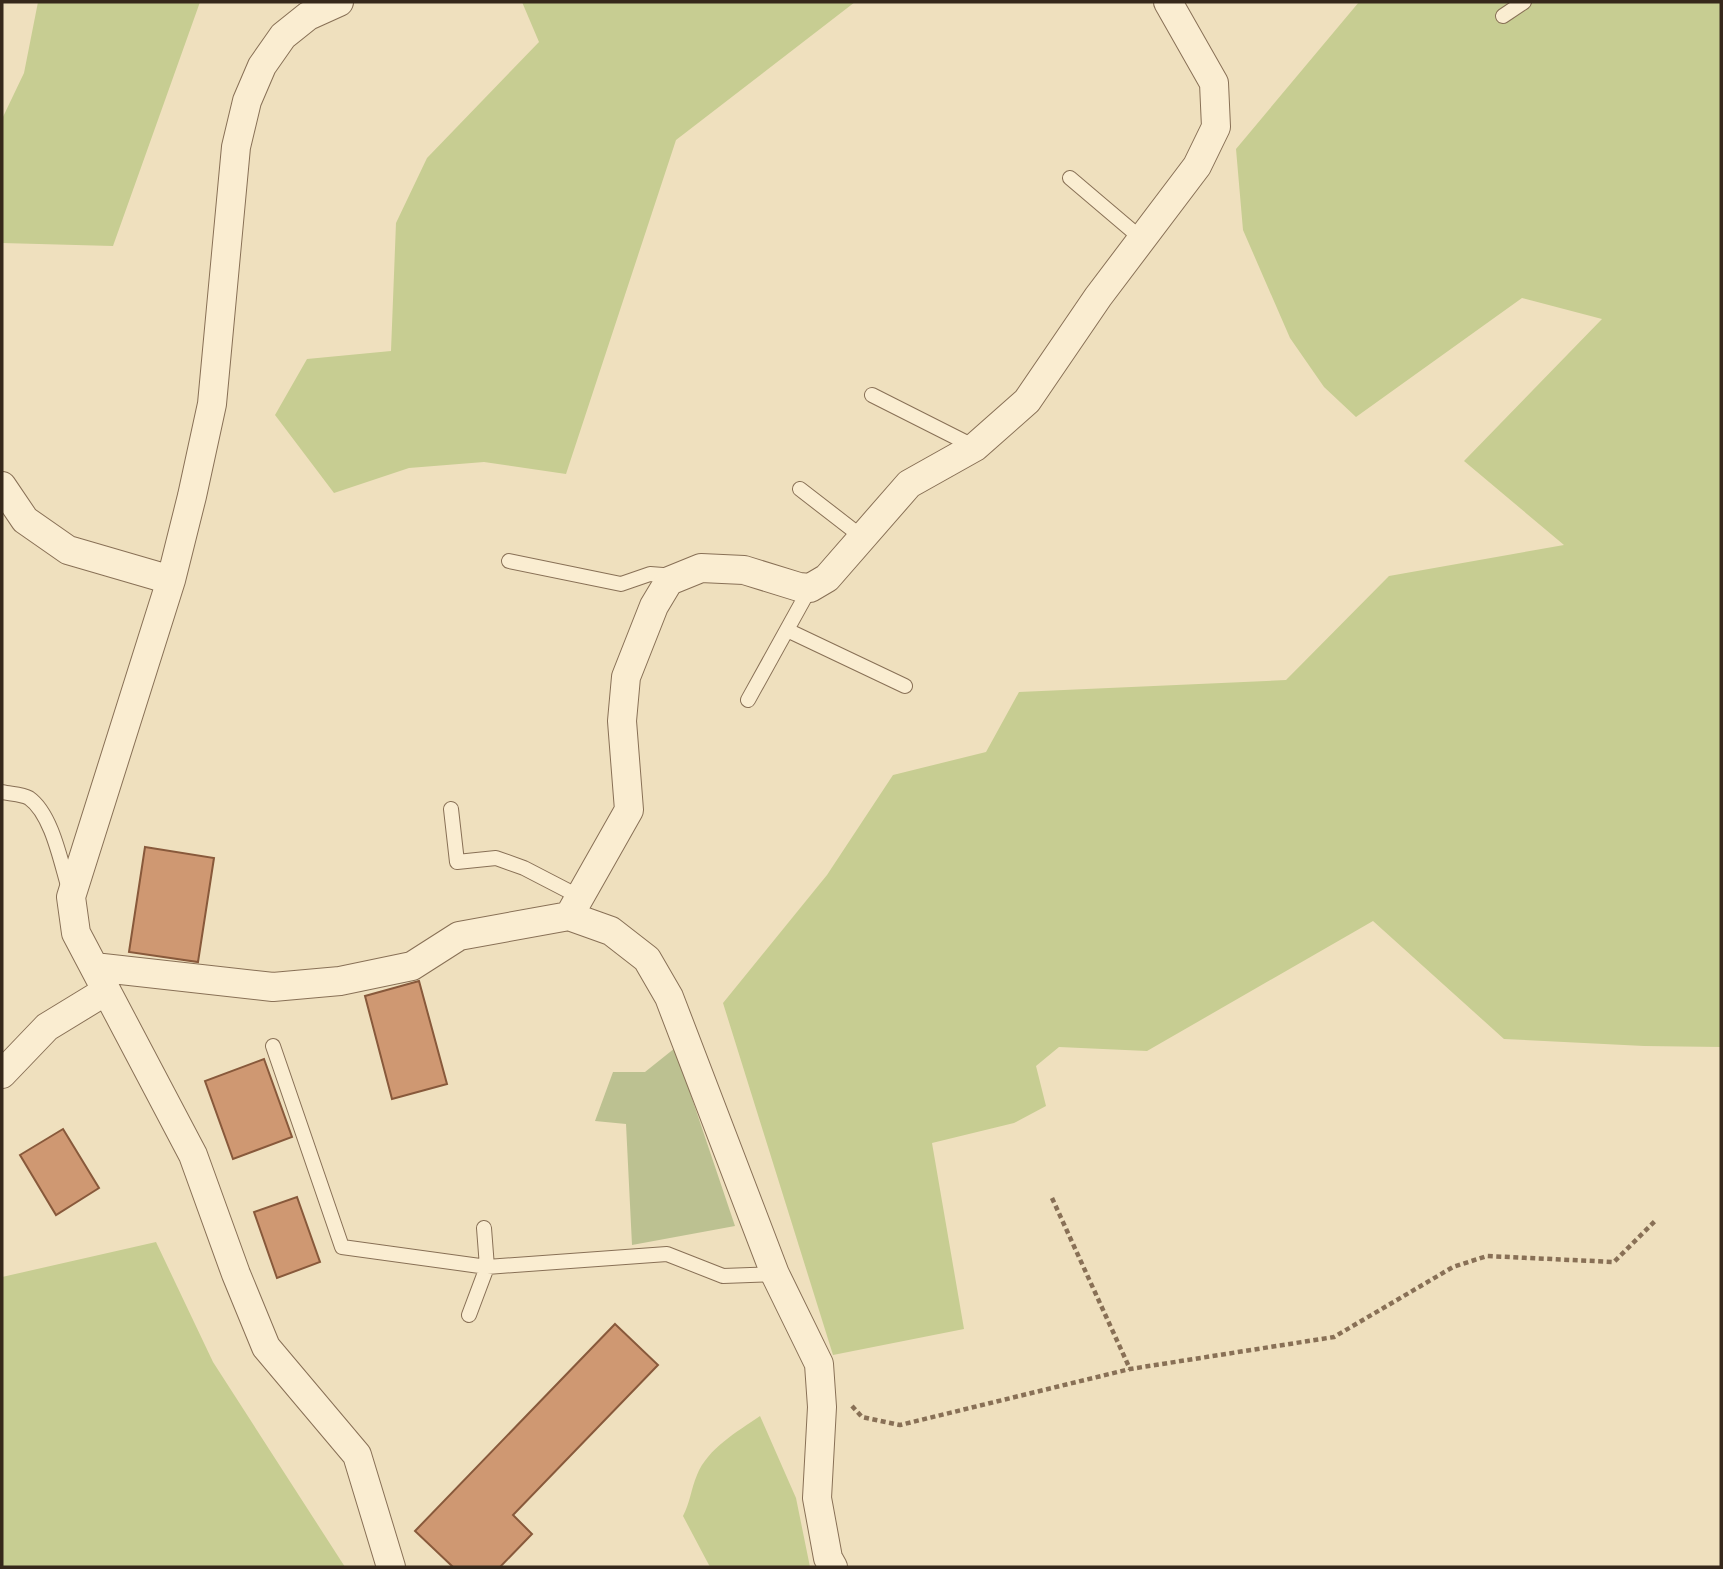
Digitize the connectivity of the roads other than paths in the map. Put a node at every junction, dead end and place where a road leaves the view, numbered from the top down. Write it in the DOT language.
graph roads {
  1 [pos="339,2"];
  2 [pos="1168,2"];
  3 [pos="1524,2"];
  4 [pos="1503,16"];
  5 [pos="1070,178"];
  6 [pos="1143,240"];
  7 [pos="872,395"];
  8 [pos="975,447"];
  9 [pos="2,486"];
  10 [pos="800,489"];
  11 [pos="862,537"];
  12 [pos="509,561"];
  13 [pos="171,580"];
  14 [pos="669,580"];
  15 [pos="810,588"];
  16 [pos="787,630"];
  17 [pos="905,686"];
  18 [pos="747,700"];
  19 [pos="2,792"];
  20 [pos="452,809"];
  21 [pos="71,897"];
  22 [pos="574,907"];
  23 [pos="100,979"];
  24 [pos="273,1046"];
  25 [pos="2,1074"];
  26 [pos="484,1228"];
  27 [pos="488,1267"];
  28 [pos="775,1274"];
  29 [pos="469,1315"];
  30 [pos="391,1567"];
  31 [pos="833,1567"];
  1 -- 13 [label="street"];
  2 -- 6 [label="street"];
  3 -- 4 [label="lane"];
  5 -- 6 [label="lane"];
  6 -- 8 [label="street"];
  7 -- 8 [label="lane"];
  8 -- 11 [label="street"];
  9 -- 13 [label="street"];
  10 -- 11 [label="lane"];
  11 -- 15 [label="street"];
  12 -- 14 [label="lane"];
  13 -- 21 [label="street"];
  14 -- 15 [label="street"];
  14 -- 22 [label="street"];
  15 -- 16 [label="lane"];
  16 -- 17 [label="lane"];
  16 -- 18 [label="lane"];
  19 -- 21 [label="lane"];
  20 -- 22 [label="lane"];
  21 -- 23 [label="street"];
  22 -- 23 [label="street"];
  22 -- 28 [label="street"];
  23 -- 25 [label="street"];
  23 -- 30 [label="street"];
  24 -- 27 [label="lane"];
  26 -- 27 [label="lane"];
  27 -- 28 [label="lane"];
  27 -- 29 [label="lane"];
  28 -- 31 [label="street"];
}
